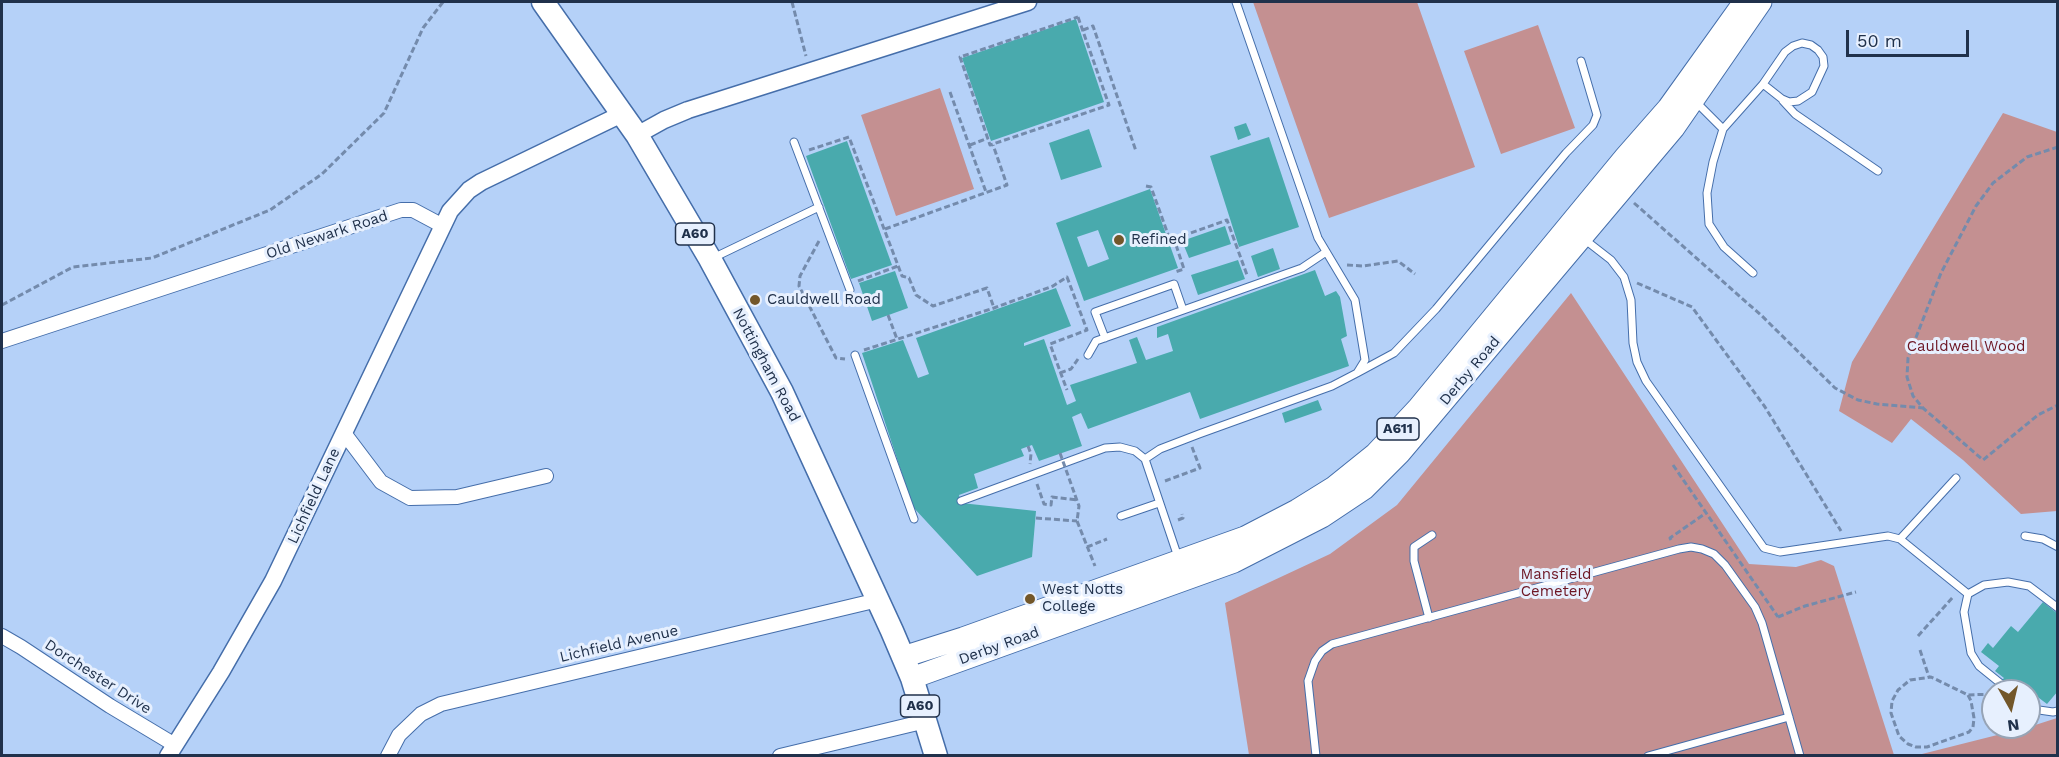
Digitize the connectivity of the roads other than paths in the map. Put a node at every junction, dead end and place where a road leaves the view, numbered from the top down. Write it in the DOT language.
graph roads {
  1 [pos="543,2"];
  2 [pos="1028,2"];
  3 [pos="1236,2"];
  4 [pos="1744,2"];
  5 [pos="1761,2"];
  6 [pos="1581,61"];
  7 [pos="1763,84"];
  8 [pos="1782,99"];
  9 [pos="1694,100"];
  10 [pos="624,113"];
  11 [pos="1723,129"];
  12 [pos="637,135"];
  13 [pos="794,142"];
  14 [pos="1878,171"];
  15 [pos="819,207"];
  16 [pos="443,226"];
  17 [pos="1575,232"];
  18 [pos="1326,252"];
  19 [pos="710,259"];
  20 [pos="1753,273"];
  21 [pos="849,287"];
  22 [pos="1183,310"];
  23 [pos="1105,338"];
  24 [pos="2,341"];
  25 [pos="1088,355"];
  26 [pos="855,356"];
  27 [pos="1357,373"];
  28 [pos="344,433"];
  29 [pos="1145,459"];
  30 [pos="546,476"];
  31 [pos="1956,478"];
  32 [pos="961,501"];
  33 [pos="1159,503"];
  34 [pos="1121,516"];
  35 [pos="914,519"];
  36 [pos="1432,535"];
  37 [pos="2025,536"];
  38 [pos="1900,538"];
  39 [pos="2058,547"];
  40 [pos="1179,560"];
  41 [pos="1968,594"];
  42 [pos="878,600"];
  43 [pos="2058,608"];
  44 [pos="1429,618"];
  45 [pos="2,636"];
  46 [pos="903,657"];
  47 [pos="912,678"];
  48 [pos="1995,679"];
  49 [pos="2041,710"];
  50 [pos="2058,711"];
  51 [pos="1789,717"];
  52 [pos="926,721"];
  53 [pos="172,750"];
  54 [pos="388,756"];
  55 [pos="780,756"];
  56 [pos="936,756"];
  57 [pos="1316,756"];
  58 [pos="1648,756"];
  59 [pos="1800,756"];
  1 -- 10 [label="highway, Nottingham Road / A60"];
  2 -- 12 [label="street"];
  3 -- 18 [label="lane"];
  4 -- 17 [label="main road, Derby Road / A611"];
  5 -- 9 [label="main road, Derby Road / A611"];
  6 -- 27 [label="lane"];
  7 -- 8 [label="lane"];
  7 -- 8 [label="lane"];
  7 -- 11 [label="lane"];
  8 -- 14 [label="lane"];
  9 -- 11 [label="lane"];
  9 -- 17 [label="main road, Derby Road / A611"];
  10 -- 12 [label="highway, Nottingham Road / A60"];
  10 -- 16 [label="street"];
  11 -- 20 [label="lane"];
  12 -- 19 [label="highway, Nottingham Road / A60"];
  13 -- 15 [label="lane"];
  15 -- 19 [label="lane"];
  15 -- 21 [label="lane"];
  16 -- 24 [label="street, Old Newark Road"];
  16 -- 28 [label="street, Lichfield Lane"];
  17 -- 38 [label="lane"];
  17 -- 40 [label="main road, Derby Road / A611"];
  17 -- 47 [label="main road, Derby Road / A611"];
  18 -- 22 [label="lane"];
  18 -- 27 [label="lane"];
  19 -- 42 [label="highway, Nottingham Road / A60"];
  22 -- 23 [label="lane"];
  22 -- 23 [label="lane"];
  23 -- 25 [label="lane"];
  26 -- 35 [label="lane"];
  27 -- 29 [label="lane"];
  28 -- 30 [label="street"];
  28 -- 53 [label="street, Lichfield Lane"];
  29 -- 32 [label="lane"];
  29 -- 33 [label="lane"];
  31 -- 38 [label="lane"];
  33 -- 34 [label="lane"];
  33 -- 40 [label="lane"];
  36 -- 44 [label="lane"];
  37 -- 39 [label="lane"];
  38 -- 41 [label="lane"];
  40 -- 46 [label="main road, Derby Road / A611"];
  41 -- 43 [label="lane"];
  41 -- 48 [label="lane"];
  42 -- 46 [label="highway, Nottingham Road / A60"];
  42 -- 54 [label="street, Lichfield Avenue"];
  44 -- 51 [label="lane"];
  44 -- 57 [label="lane"];
  45 -- 53 [label="street, Dorchester Drive"];
  46 -- 47 [label="highway, Nottingham Road / A60"];
  47 -- 52 [label="highway, Nottingham Road / A60"];
  49 -- 50 [label="lane"];
  51 -- 58 [label="lane"];
  51 -- 59 [label="lane"];
  52 -- 55 [label="street"];
  52 -- 56 [label="highway, Nottingham Road / A60"];
}
